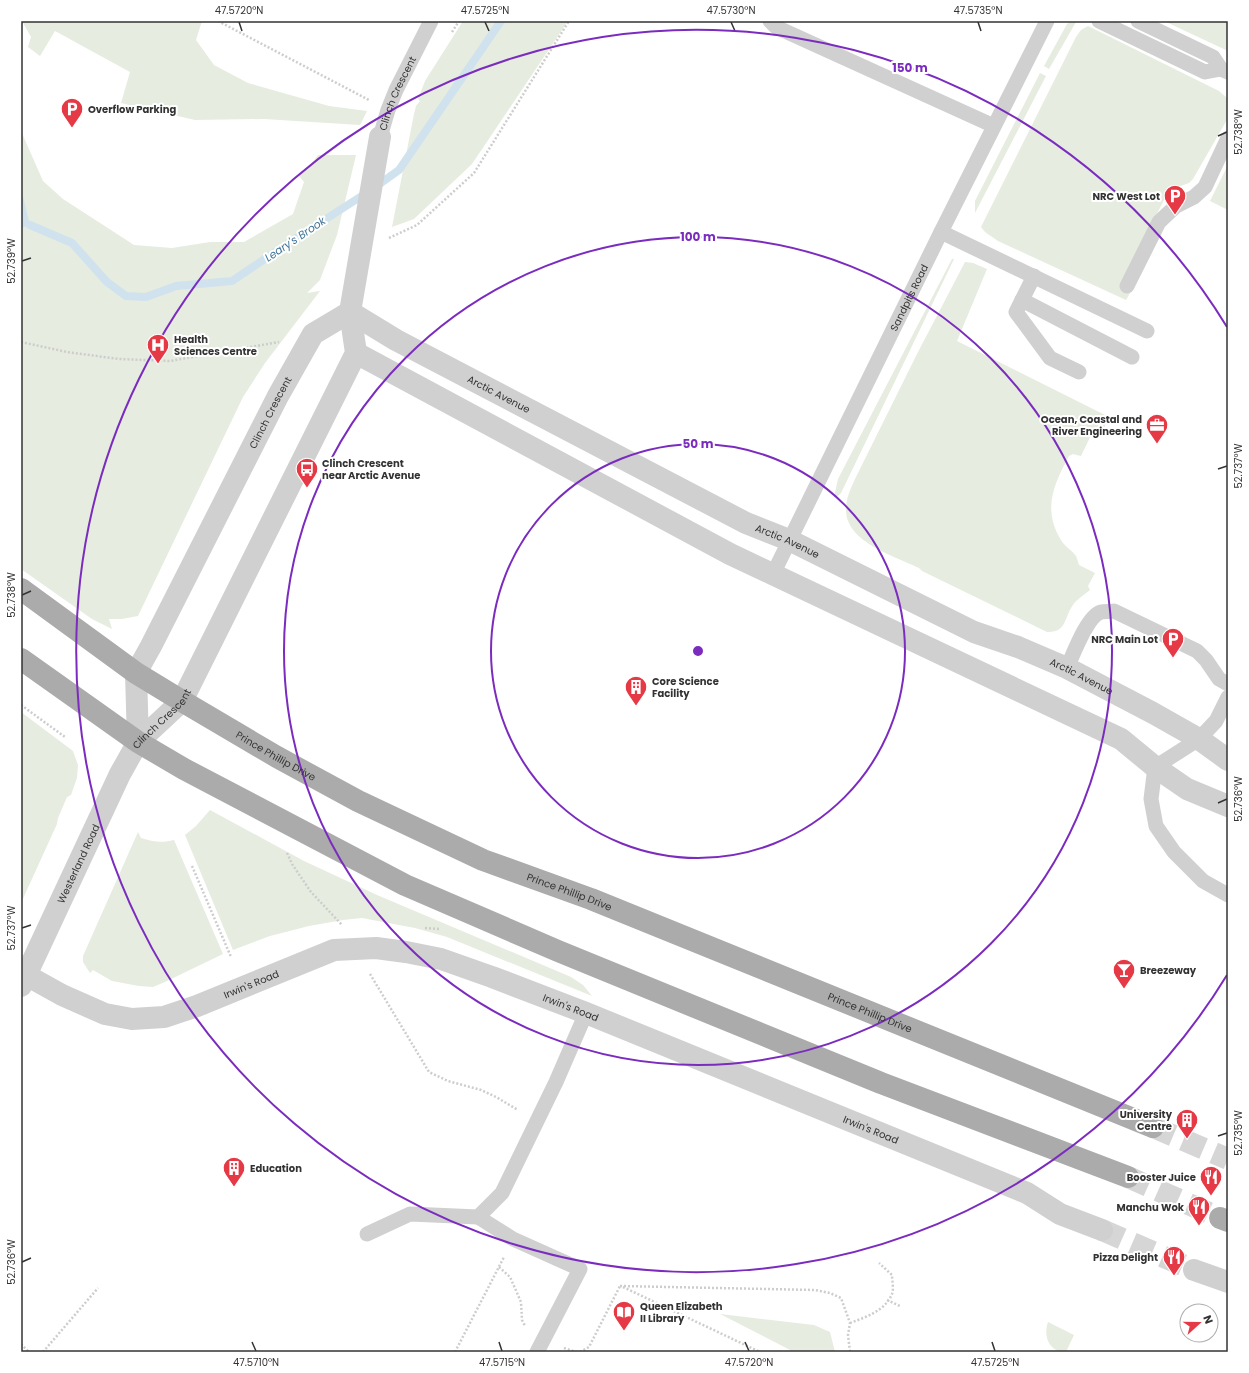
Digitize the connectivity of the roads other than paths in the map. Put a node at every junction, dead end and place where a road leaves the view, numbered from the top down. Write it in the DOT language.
graph roads {
  1 [pos="431,21"];
  2 [pos="770,21"];
  3 [pos="1047,21"];
  4 [pos="1099,21"];
  5 [pos="1138,21"];
  6 [pos="1225,71"];
  7 [pos="994,126"];
  8 [pos="380,138"];
  9 [pos="1228,138"];
  10 [pos="941,232"];
  11 [pos="1034,276"];
  12 [pos="1127,286"];
  13 [pos="1022,300"];
  14 [pos="350,312"];
  15 [pos="1147,331"];
  16 [pos="356,353"];
  17 [pos="1132,357"];
  18 [pos="1079,372"];
  19 [pos="789,540"];
  20 [pos="773,574"];
  21 [pos="21,589"];
  22 [pos="21,658"];
  23 [pos="1066,668"];
  24 [pos="136,673"];
  25 [pos="1228,684"];
  26 [pos="1228,697"];
  27 [pos="182,701"];
  28 [pos="1199,739"];
  29 [pos="138,742"];
  30 [pos="1228,760"];
  31 [pos="1155,767"];
  32 [pos="1228,806"];
  33 [pos="1228,895"];
  34 [pos="24,981"];
  35 [pos="586,1013"];
  36 [pos="1153,1127"];
  37 [pos="1128,1177"];
  38 [pos="478,1217"];
  39 [pos="1102,1230"];
  40 [pos="367,1234"];
  41 [pos="1194,1270"];
  42 [pos="1228,1282"];
  43 [pos="537,1352"];
  1 -- 8 [label="lane, Clinch Crescent"];
  2 -- 7 [label="lane"];
  3 -- 7 [label="lane, Sandpits Road"];
  4 -- 6 [label="lane"];
  5 -- 6 [label="lane"];
  7 -- 10 [label="lane, Sandpits Road"];
  8 -- 14 [label="street, Clinch Crescent"];
  9 -- 12 [label="lane"];
  10 -- 11 [label="lane"];
  10 -- 19 [label="lane, Sandpits Road"];
  11 -- 13 [label="lane"];
  11 -- 15 [label="lane"];
  13 -- 17 [label="lane"];
  13 -- 18 [label="lane"];
  14 -- 16 [label="street, Clinch Crescent"];
  14 -- 19 [label="street, Arctic Avenue"];
  14 -- 24 [label="street, Clinch Crescent"];
  16 -- 20 [label="street"];
  16 -- 27 [label="street, Clinch Crescent"];
  19 -- 20 [label="lane, Sandpits Road"];
  19 -- 23 [label="street, Arctic Avenue"];
  20 -- 31 [label="street"];
  21 -- 24 [label="main road, Prince Phillip Drive"];
  22 -- 29 [label="main road"];
  23 -- 25 [label="lane"];
  23 -- 28 [label="street, Arctic Avenue"];
  24 -- 27 [label="main road, Prince Phillip Drive"];
  24 -- 29 [label="street, Clinch Crescent"];
  26 -- 28 [label="lane"];
  27 -- 29 [label="street, Clinch Crescent"];
  27 -- 36 [label="main road, Prince Phillip Drive"];
  28 -- 30 [label="street, Arctic Avenue"];
  28 -- 31 [label="lane"];
  29 -- 34 [label="street, Westerland Road"];
  29 -- 37 [label="main road"];
  31 -- 32 [label="street"];
  31 -- 33 [label="lane"];
  34 -- 35 [label="street, Irwin's Road"];
  35 -- 38 [label="lane"];
  35 -- 39 [label="street, Irwin's Road"];
  38 -- 40 [label="lane"];
  38 -- 43 [label="lane"];
  41 -- 42 [label="street"];
}
